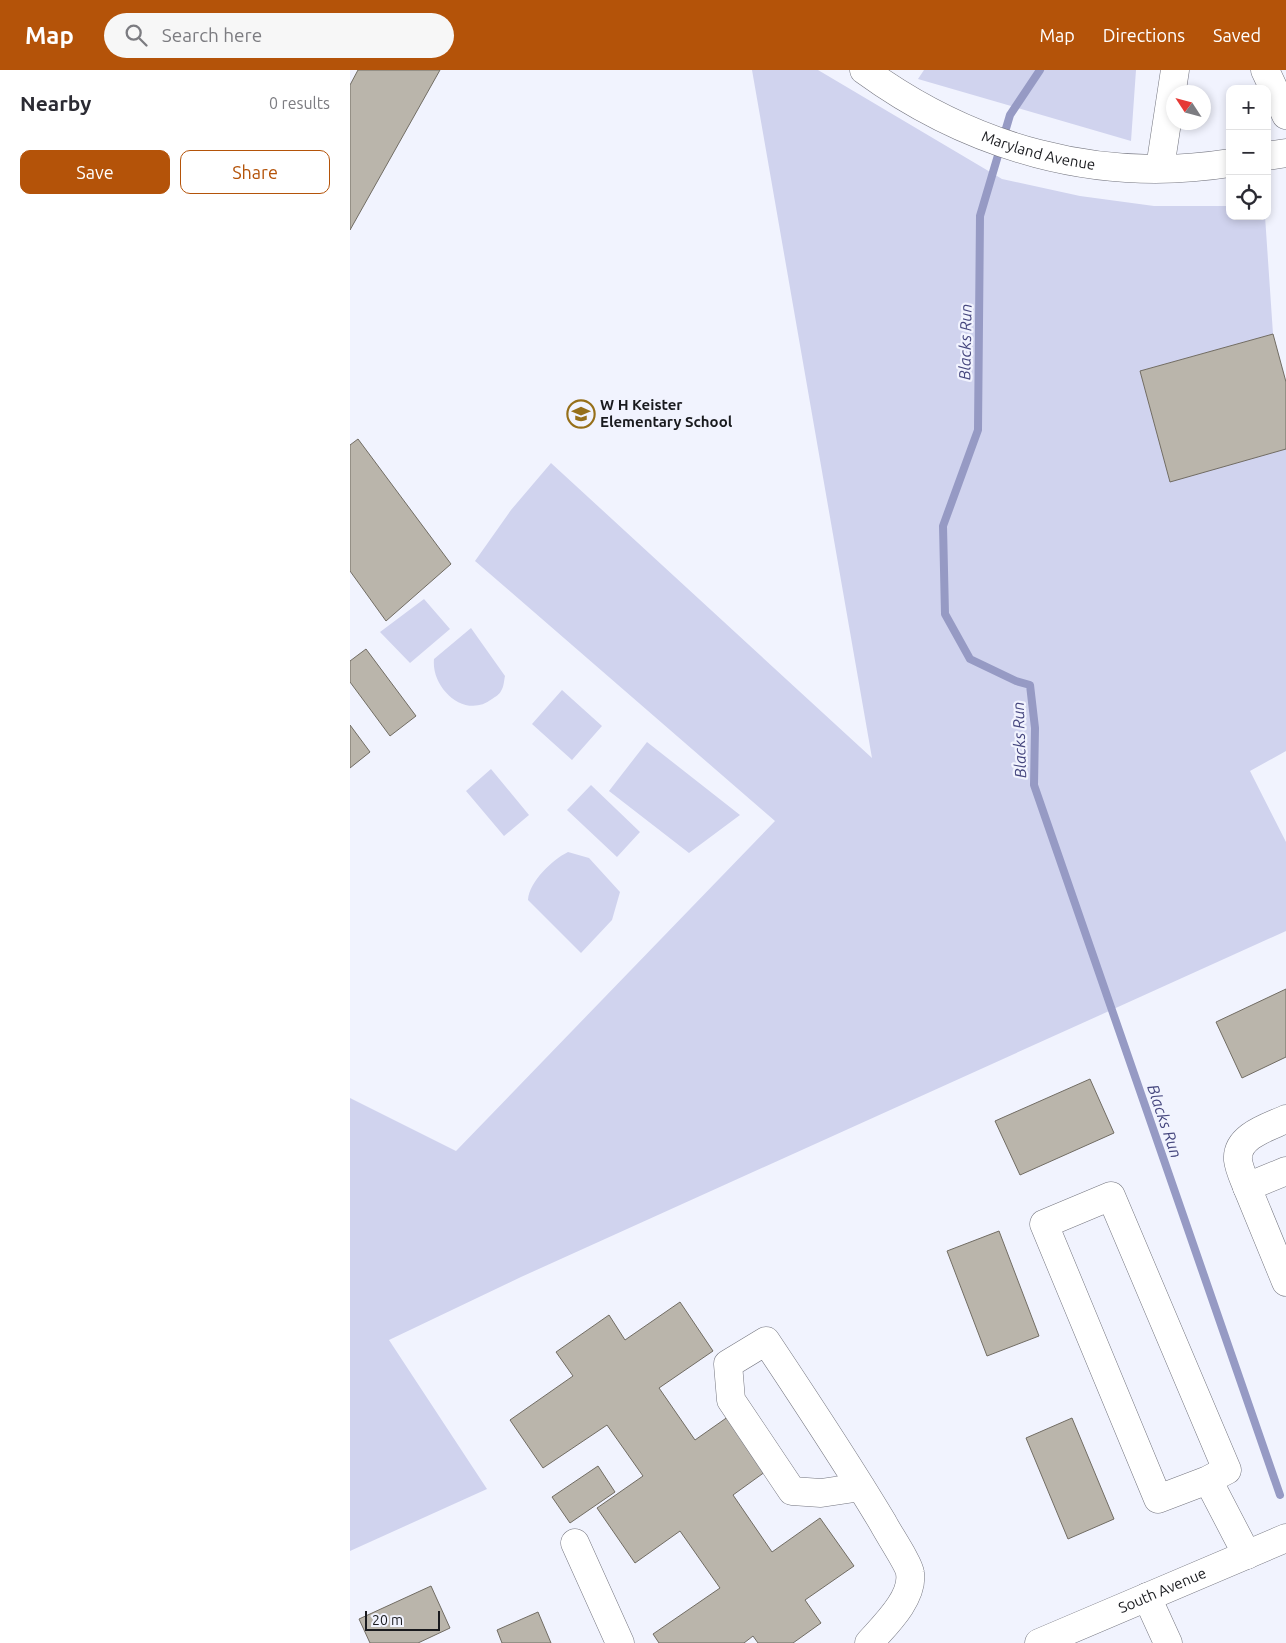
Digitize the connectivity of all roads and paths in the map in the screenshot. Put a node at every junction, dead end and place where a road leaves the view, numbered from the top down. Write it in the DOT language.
graph roads {
  1 [pos="864,70"];
  2 [pos="1175,70"];
  3 [pos="1265,70"];
  4 [pos="1286,115"];
  5 [pos="1286,153"];
  6 [pos="1271,155"];
  7 [pos="1226,163"];
  8 [pos="1160,168"];
  9 [pos="1286,1119"];
  10 [pos="1286,1171"];
  11 [pos="1247,1187"];
  12 [pos="1286,1282"];
  13 [pos="1208,1480"];
  14 [pos="861,1487"];
  15 [pos="1286,1538"];
  16 [pos="575,1543"];
  17 [pos="1247,1555"];
  18 [pos="1147,1597"];
  19 [pos="620,1643"];
  20 [pos="869,1643"];
  21 [pos="1039,1643"];
  22 [pos="1168,1643"];
  1 -- 8 [label="main road, Maryland Avenue"];
  2 -- 8 [label="main road"];
  3 -- 4 [label="main road"];
  5 -- 6 [label="main road"];
  7 -- 8 [label="main road, Maryland Avenue"];
  9 -- 11 [label="main road"];
  10 -- 11 [label="main road"];
  11 -- 12 [label="main road"];
  13 -- 13 [label="main road"];
  13 -- 17 [label="main road"];
  14 -- 14 [label="main road"];
  14 -- 20 [label="main road"];
  15 -- 17 [label="main road, South Avenue"];
  16 -- 19 [label="main road"];
  17 -- 18 [label="main road, South Avenue"];
  18 -- 21 [label="main road, South Avenue"];
  18 -- 22 [label="main road"];
}
